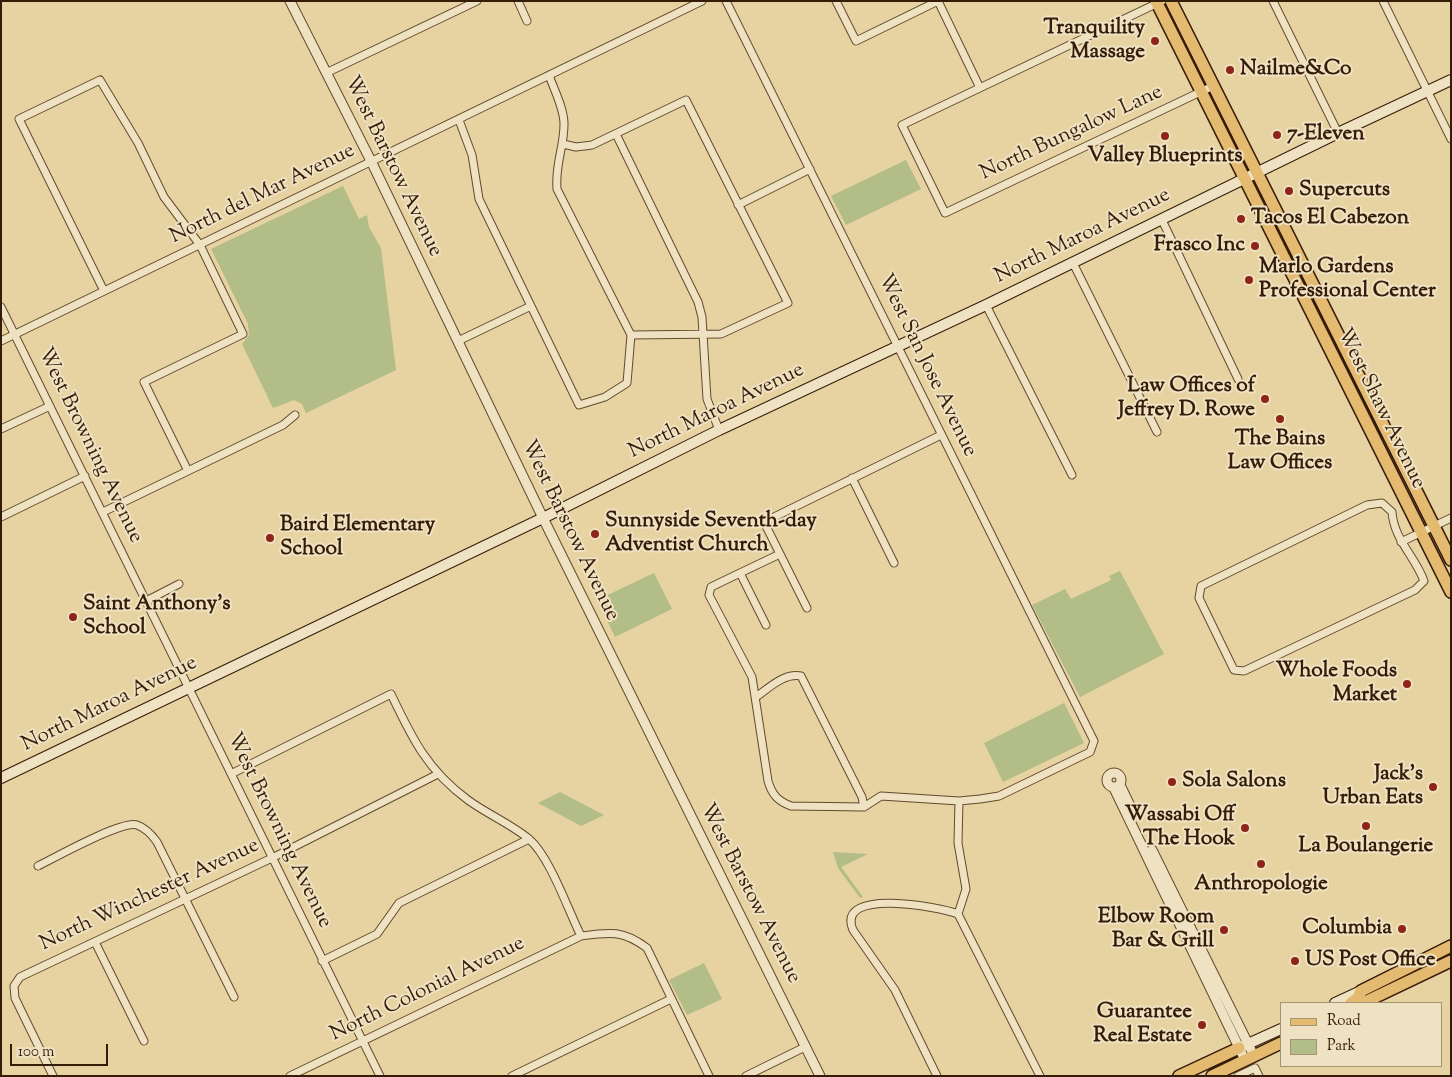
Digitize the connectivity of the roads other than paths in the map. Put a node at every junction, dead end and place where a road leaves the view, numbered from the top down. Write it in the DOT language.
graph roads {
  1 [pos="290,1"];
  2 [pos="477,1"];
  3 [pos="518,1"];
  4 [pos="702,1"];
  5 [pos="726,1"];
  6 [pos="836,1"];
  7 [pos="938,1"];
  8 [pos="1171,1"];
  9 [pos="1273,1"];
  10 [pos="1383,1"];
  11 [pos="1159,2"];
  12 [pos="527,21"];
  13 [pos="326,73"];
  14 [pos="549,76"];
  15 [pos="1451,80"];
  16 [pos="1214,86"];
  17 [pos="980,88"];
  18 [pos="1201,92"];
  19 [pos="1427,92"];
  20 [pos="459,120"];
  21 [pos="1338,133"];
  22 [pos="616,134"];
  23 [pos="1451,139"];
  24 [pos="563,144"];
  25 [pos="372,163"];
  26 [pos="810,169"];
  27 [pos="1257,173"];
  28 [pos="1245,179"];
  29 [pos="738,205"];
  30 [pos="1162,220"];
  31 [pos="200,245"];
  32 [pos="1073,263"];
  33 [pos="104,291"];
  34 [pos="986,305"];
  35 [pos="1,306"];
  36 [pos="531,306"];
  37 [pos="15,335"];
  38 [pos="631,335"];
  39 [pos="703,335"];
  40 [pos="1,341"];
  41 [pos="458,341"];
  42 [pos="896,347"];
  43 [pos="1238,379"];
  44 [pos="50,406"];
  45 [pos="295,415"];
  46 [pos="1,429"];
  47 [pos="719,430"];
  48 [pos="1157,432"];
  49 [pos="941,435"];
  50 [pos="188,471"];
  51 [pos="85,476"];
  52 [pos="1072,476"];
  53 [pos="852,478"];
  54 [pos="103,512"];
  55 [pos="1,517"];
  56 [pos="543,518"];
  57 [pos="1451,518"];
  58 [pos="1434,526"];
  59 [pos="1421,532"];
  60 [pos="1401,542"];
  61 [pos="780,554"];
  62 [pos="1451,560"];
  63 [pos="894,563"];
  64 [pos="740,573"];
  65 [pos="179,584"];
  66 [pos="1451,592"];
  67 [pos="146,600"];
  68 [pos="807,608"];
  69 [pos="766,625"];
  70 [pos="189,688"];
  71 [pos="756,697"];
  72 [pos="231,774"];
  73 [pos="438,774"];
  74 [pos="1,778"];
  75 [pos="1117,786"];
  76 [pos="959,801"];
  77 [pos="864,807"];
  78 [pos="529,839"];
  79 [pos="272,858"];
  80 [pos="38,866"];
  81 [pos="185,899"];
  82 [pos="958,914"];
  83 [pos="581,936"];
  84 [pos="95,942"];
  85 [pos="1451,946"];
  86 [pos="322,961"];
  87 [pos="1451,961"];
  88 [pos="1361,991"];
  89 [pos="234,996"];
  90 [pos="671,999"];
  91 [pos="1337,1002"];
  92 [pos="1352,1002"];
  93 [pos="1365,1002"];
  94 [pos="1280,1028"];
  95 [pos="144,1041"];
  96 [pos="363,1041"];
  97 [pos="1280,1044"];
  98 [pos="1243,1046"];
  99 [pos="806,1047"];
  100 [pos="1251,1061"];
  101 [pos="53,1076"];
  102 [pos="290,1076"];
  103 [pos="380,1076"];
  104 [pos="512,1076"];
  105 [pos="709,1076"];
  106 [pos="746,1076"];
  107 [pos="820,1076"];
  108 [pos="937,1076"];
  109 [pos="1040,1076"];
  110 [pos="1179,1076"];
  111 [pos="1212,1076"];
  112 [pos="1238,1076"];
  113 [pos="1259,1076"];
  1 -- 13 [label="street, West Barstow Avenue"];
  2 -- 13 [label="street"];
  3 -- 12 [label="street"];
  4 -- 14 [label="street, North del Mar Avenue"];
  5 -- 26 [label="street, West San Jose Avenue"];
  6 -- 7 [label="street"];
  7 -- 17 [label="street"];
  8 -- 16 [label="main road, West Shaw Avenue"];
  9 -- 21 [label="street"];
  10 -- 19 [label="street"];
  11 -- 17 [label="street"];
  11 -- 18 [label="main road, West Shaw Avenue"];
  13 -- 25 [label="street, West Barstow Avenue"];
  14 -- 20 [label="street, North del Mar Avenue"];
  14 -- 24 [label="street"];
  15 -- 19 [label="main road, North Maroa Avenue"];
  16 -- 18 [label="street, North Bungalow Lane"];
  16 -- 27 [label="main road, West Shaw Avenue"];
  17 -- 18 [label="street, North Bungalow Lane"];
  18 -- 28 [label="main road, West Shaw Avenue"];
  19 -- 21 [label="main road, North Maroa Avenue"];
  19 -- 23 [label="street"];
  20 -- 25 [label="street, North del Mar Avenue"];
  20 -- 36 [label="street"];
  21 -- 27 [label="main road, North Maroa Avenue"];
  22 -- 24 [label="street"];
  22 -- 29 [label="street"];
  22 -- 39 [label="street"];
  24 -- 38 [label="street"];
  25 -- 31 [label="street, North del Mar Avenue"];
  25 -- 41 [label="street, West Barstow Avenue"];
  26 -- 29 [label="street"];
  26 -- 42 [label="street, West San Jose Avenue"];
  27 -- 28 [label="main road, North Maroa Avenue"];
  27 -- 58 [label="main road, West Shaw Avenue"];
  28 -- 30 [label="main road, North Maroa Avenue"];
  28 -- 59 [label="main road, West Shaw Avenue"];
  29 -- 39 [label="street"];
  30 -- 32 [label="main road, North Maroa Avenue"];
  30 -- 43 [label="street"];
  31 -- 33 [label="street, North del Mar Avenue"];
  31 -- 33 [label="street"];
  31 -- 50 [label="street"];
  32 -- 34 [label="main road, North Maroa Avenue"];
  32 -- 48 [label="street"];
  33 -- 37 [label="street, North del Mar Avenue"];
  34 -- 42 [label="main road, North Maroa Avenue"];
  34 -- 52 [label="street"];
  35 -- 37 [label="street, West Browning Avenue"];
  36 -- 38 [label="street"];
  36 -- 41 [label="street"];
  37 -- 40 [label="street, North del Mar Avenue"];
  37 -- 44 [label="street, West Browning Avenue"];
  38 -- 39 [label="street"];
  39 -- 47 [label="street"];
  41 -- 56 [label="street, West Barstow Avenue"];
  42 -- 47 [label="main road, North Maroa Avenue"];
  42 -- 49 [label="street, West San Jose Avenue"];
  44 -- 46 [label="street"];
  44 -- 51 [label="street, West Browning Avenue"];
  45 -- 50 [label="street"];
  47 -- 56 [label="main road, North Maroa Avenue"];
  49 -- 53 [label="street"];
  49 -- 76 [label="street, West San Jose Avenue"];
  50 -- 54 [label="street"];
  51 -- 54 [label="street, West Browning Avenue"];
  51 -- 55 [label="street"];
  53 -- 61 [label="street"];
  53 -- 63 [label="street"];
  54 -- 67 [label="street, West Browning Avenue"];
  56 -- 70 [label="main road, North Maroa Avenue"];
  56 -- 99 [label="street, West Barstow Avenue"];
  57 -- 58 [label="street"];
  58 -- 59 [label="street"];
  58 -- 62 [label="main road, West Shaw Avenue"];
  59 -- 60 [label="street"];
  59 -- 66 [label="main road, West Shaw Avenue"];
  60 -- 60 [label="street"];
  61 -- 64 [label="street"];
  61 -- 68 [label="street"];
  64 -- 69 [label="street"];
  64 -- 71 [label="street"];
  65 -- 67 [label="street"];
  67 -- 70 [label="street, West Browning Avenue"];
  70 -- 72 [label="street, West Browning Avenue"];
  70 -- 74 [label="main road, North Maroa Avenue"];
  71 -- 77 [label="street"];
  71 -- 77 [label="street"];
  72 -- 73 [label="street"];
  72 -- 79 [label="street, West Browning Avenue"];
  73 -- 78 [label="street"];
  73 -- 79 [label="street, North Winchester Avenue"];
  75 -- 98 [label="street"];
  76 -- 77 [label="street"];
  76 -- 82 [label="street"];
  78 -- 83 [label="street"];
  78 -- 86 [label="street"];
  79 -- 81 [label="street, North Winchester Avenue"];
  79 -- 86 [label="street, West Browning Avenue"];
  80 -- 81 [label="street"];
  81 -- 84 [label="street, North Winchester Avenue"];
  81 -- 89 [label="street"];
  82 -- 108 [label="street"];
  82 -- 109 [label="street"];
  83 -- 90 [label="street, North Colonial Avenue"];
  83 -- 96 [label="street, North Colonial Avenue"];
  84 -- 95 [label="street"];
  84 -- 101 [label="street, North Winchester Avenue"];
  85 -- 88 [label="main road"];
  86 -- 96 [label="street, West Browning Avenue"];
  87 -- 93 [label="main road"];
  88 -- 91 [label="main road"];
  88 -- 92 [label="main road"];
  90 -- 104 [label="street"];
  90 -- 105 [label="street, North Colonial Avenue"];
  94 -- 98 [label="main road"];
  96 -- 102 [label="street, North Colonial Avenue"];
  96 -- 103 [label="street, West Browning Avenue"];
  97 -- 100 [label="main road"];
  98 -- 100 [label="street"];
  98 -- 110 [label="main road"];
  99 -- 106 [label="street"];
  99 -- 107 [label="street, West Barstow Avenue"];
  100 -- 111 [label="main road"];
  100 -- 112 [label="street"];
  100 -- 113 [label="street"];
}
